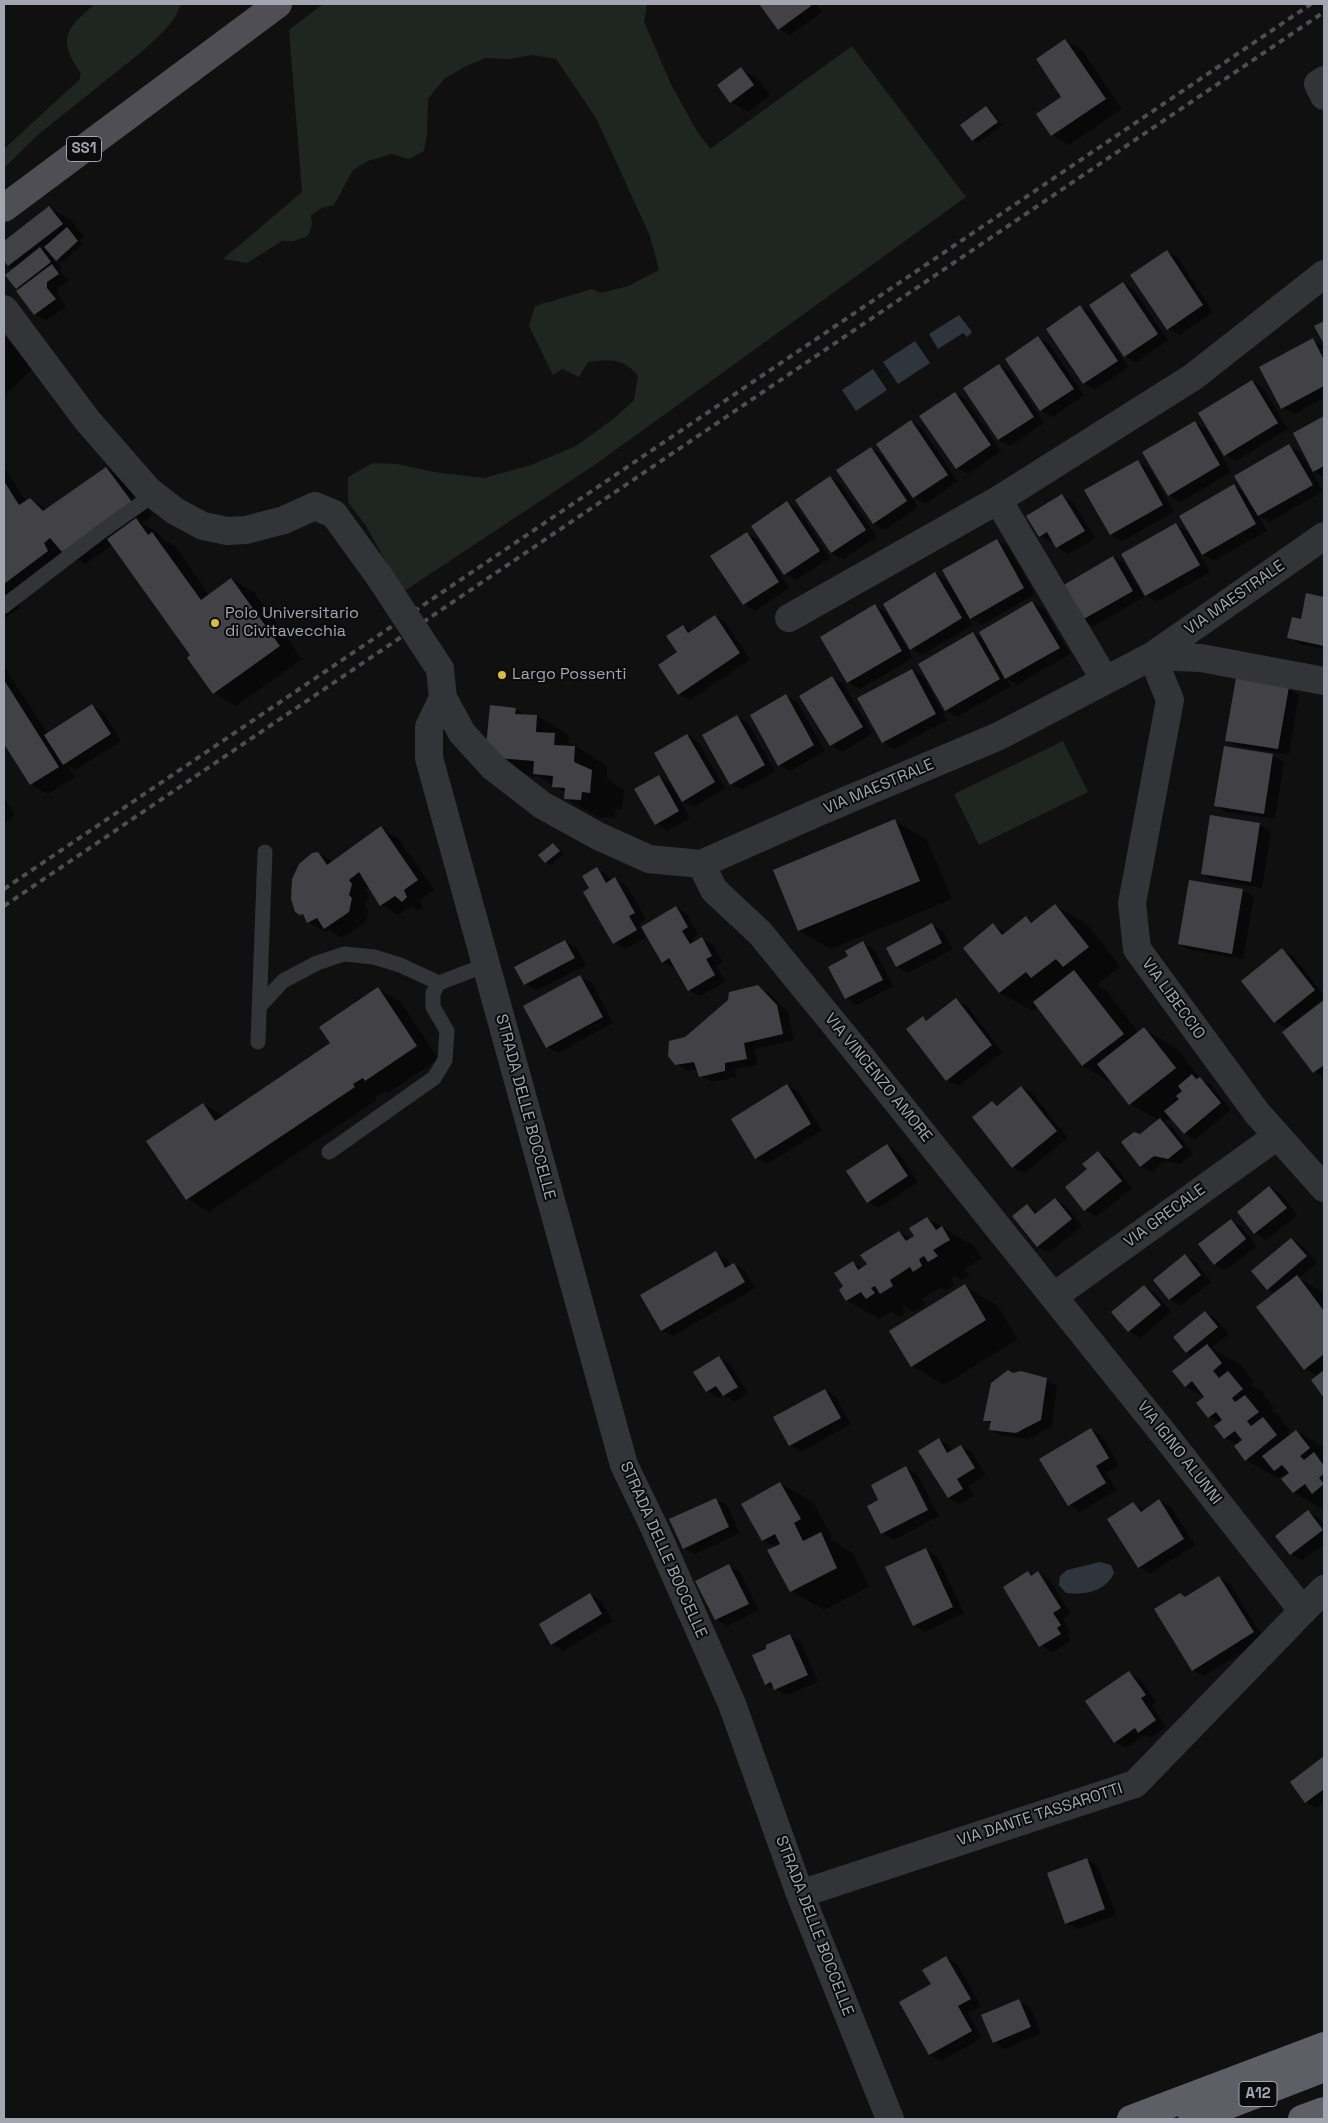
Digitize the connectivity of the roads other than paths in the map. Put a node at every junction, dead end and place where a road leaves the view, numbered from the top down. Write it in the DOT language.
graph roads {
  1 [pos="278,4"];
  2 [pos="1324,80"];
  3 [pos="1324,96"];
  4 [pos="4,208"];
  5 [pos="1324,274"];
  6 [pos="4,309"];
  7 [pos="153,496"];
  8 [pos="998,500"];
  9 [pos="1324,536"];
  10 [pos="1313,554"];
  11 [pos="4,606"];
  12 [pos="789,618"];
  13 [pos="1152,656"];
  14 [pos="1105,680"];
  15 [pos="1324,681"];
  16 [pos="443,698"];
  17 [pos="265,852"];
  18 [pos="701,864"];
  19 [pos="486,965"];
  20 [pos="438,983"];
  21 [pos="259,1007"];
  22 [pos="258,1042"];
  23 [pos="1277,1136"];
  24 [pos="329,1152"];
  25 [pos="1324,1188"];
  26 [pos="1054,1296"];
  27 [pos="1324,1589"];
  28 [pos="1303,1611"];
  29 [pos="800,1894"];
  30 [pos="1324,2046"];
  31 [pos="1324,2068"];
  32 [pos="1324,2111"];
  33 [pos="889,2116"];
  34 [pos="1131,2119"];
  35 [pos="1192,2119"];
  36 [pos="1302,2119"];
  1 -- 4 [label="main road, SS1"];
  2 -- 3 [label="street"];
  5 -- 8 [label="street"];
  6 -- 7 [label="street"];
  7 -- 11 [label="lane"];
  7 -- 16 [label="street, bridge"];
  8 -- 12 [label="street"];
  8 -- 14 [label="street"];
  9 -- 10 [label="street, VIA MAESTRALE"];
  10 -- 13 [label="street, VIA MAESTRALE"];
  13 -- 14 [label="street, VIA MAESTRALE"];
  13 -- 15 [label="street"];
  13 -- 23 [label="street, VIA LIBECCIO"];
  14 -- 18 [label="street, VIA MAESTRALE"];
  16 -- 18 [label="street, VIA MAESTRALE"];
  16 -- 19 [label="street, STRADA DELLE BOCCELLE"];
  17 -- 21 [label="lane"];
  18 -- 26 [label="street, VIA VINCENZO AMORE"];
  19 -- 20 [label="lane"];
  19 -- 29 [label="street, STRADA DELLE BOCCELLE"];
  20 -- 21 [label="lane"];
  20 -- 24 [label="lane"];
  21 -- 22 [label="lane"];
  23 -- 25 [label="street, VIA LIBECCIO"];
  23 -- 26 [label="street, VIA GRECALE"];
  26 -- 28 [label="street, VIA IGINO ALUNNI"];
  27 -- 28 [label="street, VIA DANTE TASSAROTTI"];
  28 -- 29 [label="street, VIA DANTE TASSAROTTI"];
  29 -- 33 [label="street, STRADA DELLE BOCCELLE"];
  30 -- 34 [label="highway"];
  31 -- 35 [label="highway, A12"];
  32 -- 36 [label="highway"];
}
